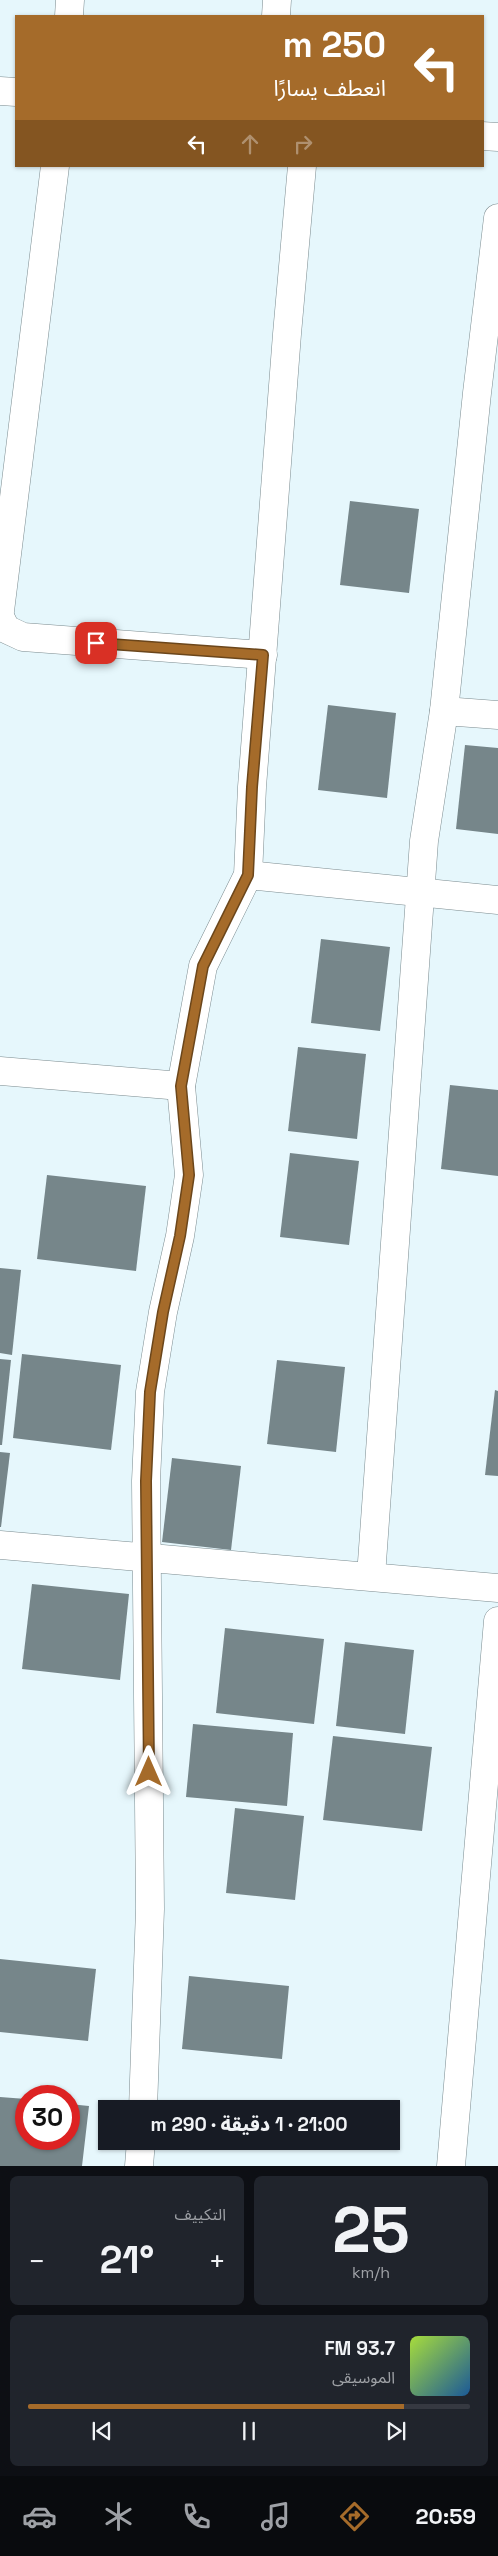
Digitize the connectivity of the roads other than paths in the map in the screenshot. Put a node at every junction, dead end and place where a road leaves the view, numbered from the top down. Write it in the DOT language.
graph roads {
  1 [pos="70,0"];
  2 [pos="277,0"];
  3 [pos="68,15"];
  4 [pos="276,15"];
  5 [pos="0,91"];
  6 [pos="15,92"];
  7 [pos="484,136"];
  8 [pos="498,137"];
  9 [pos="55,167"];
  10 [pos="302,167"];
  11 [pos="498,218"];
  12 [pos="0,611"];
  13 [pos="0,617"];
  14 [pos="263,655"];
  15 [pos="444,711"];
  16 [pos="498,715"];
  17 [pos="248,875"];
  18 [pos="419,894"];
  19 [pos="498,900"];
  20 [pos="0,1071"];
  21 [pos="181,1086"];
  22 [pos="0,1545"];
  23 [pos="147,1558"];
  24 [pos="371,1576"];
  25 [pos="498,1588"];
  26 [pos="498,1621"];
  27 [pos="143,2100"];
  28 [pos="140,2150"];
  29 [pos="139,2166"];
  30 [pos="451,2166"];
  1 -- 3 [label="street"];
  2 -- 4 [label="street"];
  5 -- 6 [label="street"];
  7 -- 8 [label="street"];
  9 -- 12 [label="street"];
  10 -- 14 [label="street"];
  11 -- 15 [label="street"];
  13 -- 14 [label="street"];
  14 -- 17 [label="street"];
  15 -- 16 [label="street"];
  15 -- 18 [label="street"];
  17 -- 18 [label="street"];
  17 -- 21 [label="street"];
  18 -- 19 [label="street"];
  18 -- 24 [label="street"];
  20 -- 21 [label="street"];
  21 -- 23 [label="street"];
  22 -- 23 [label="street"];
  23 -- 24 [label="street"];
  23 -- 27 [label="street"];
  24 -- 25 [label="street"];
  26 -- 30 [label="street"];
  28 -- 29 [label="street"];
}
